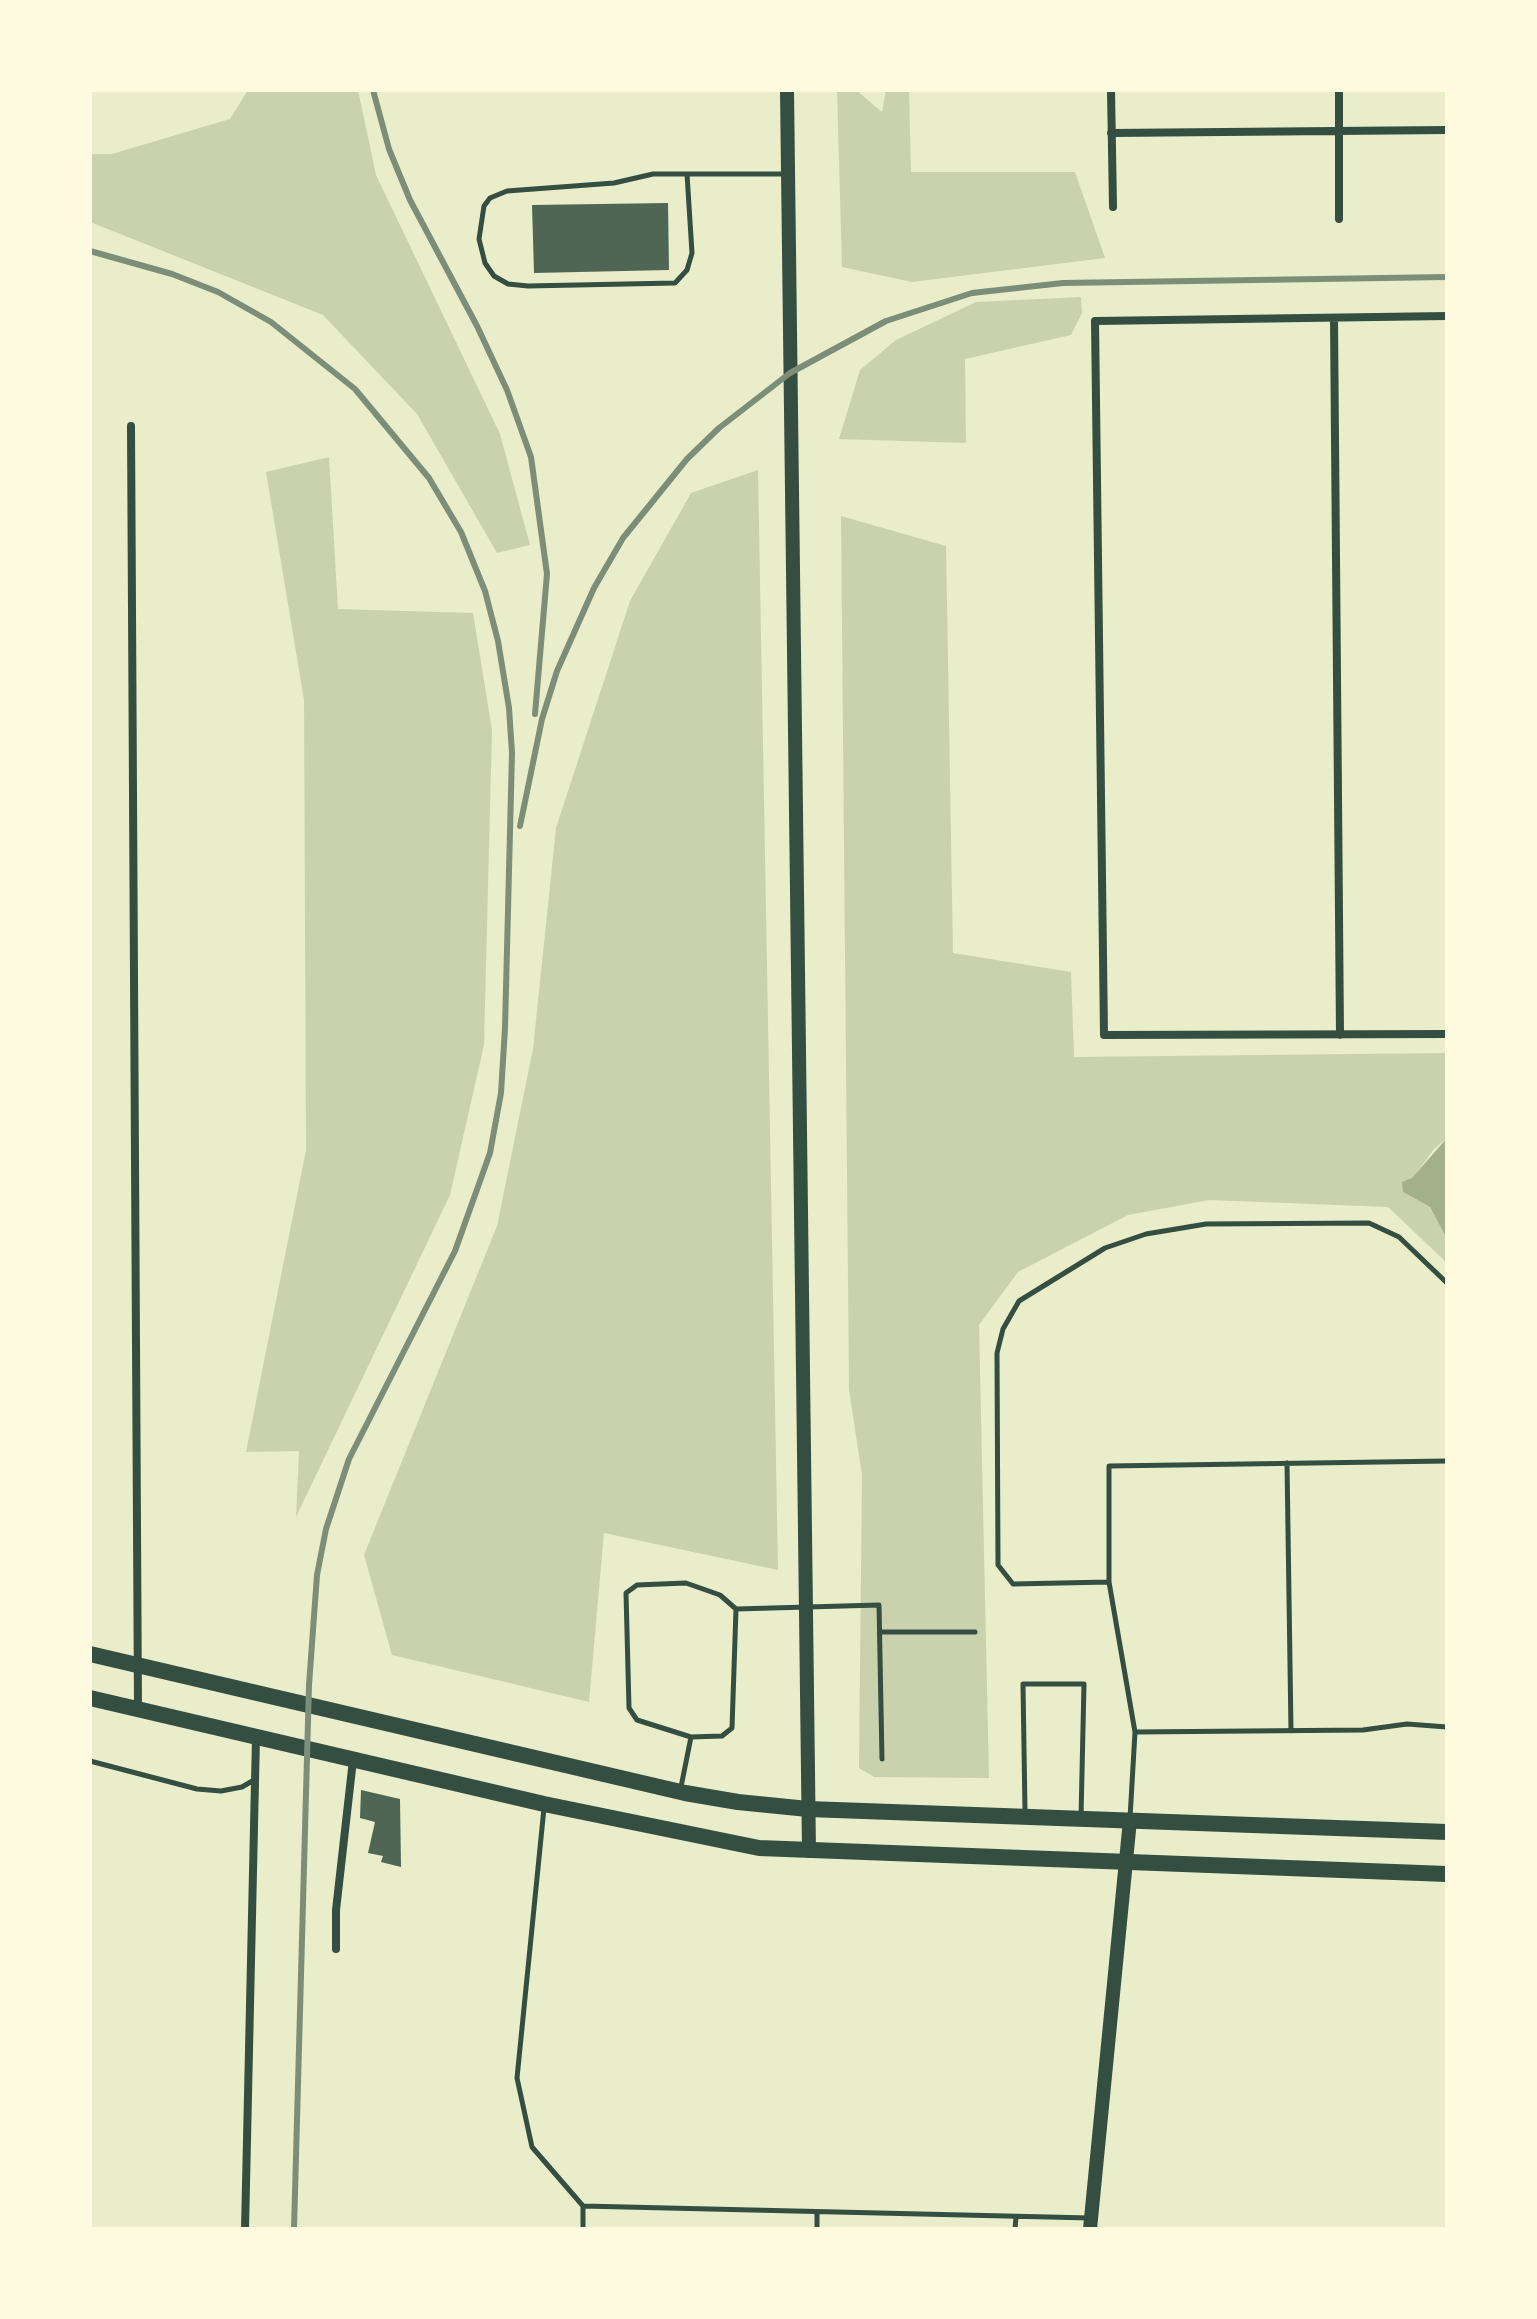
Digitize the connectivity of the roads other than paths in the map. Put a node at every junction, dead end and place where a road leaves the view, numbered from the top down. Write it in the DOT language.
graph roads {
  1 [pos="787,90"];
  2 [pos="1111,90"];
  3 [pos="1339,90"];
  4 [pos="1447,130"];
  5 [pos="1339,131"];
  6 [pos="1111,133"];
  7 [pos="687,174"];
  8 [pos="788,174"];
  9 [pos="1113,207"];
  10 [pos="1339,219"];
  11 [pos="1447,316"];
  12 [pos="1334,319"];
  13 [pos="131,426"];
  14 [pos="1447,1034"];
  15 [pos="1340,1035"];
  16 [pos="1447,1283"];
  17 [pos="1447,1461"];
  18 [pos="1287,1463"];
  19 [pos="1109,1582"];
  20 [pos="736,1609"];
  21 [pos="805,1609"];
  22 [pos="880,1632"];
  23 [pos="975,1632"];
  24 [pos="90,1654"];
  25 [pos="137,1665"];
  26 [pos="90,1698"];
  27 [pos="138,1709"];
  28 [pos="1447,1727"];
  29 [pos="1291,1731"];
  30 [pos="1135,1732"];
  31 [pos="256,1737"];
  32 [pos="691,1737"];
  33 [pos="354,1759"];
  34 [pos="882,1759"];
  35 [pos="90,1761"];
  36 [pos="255,1779"];
  37 [pos="680,1792"];
  38 [pos="544,1804"];
  39 [pos="808,1809"];
  40 [pos="1025,1816"];
  41 [pos="1081,1818"];
  42 [pos="1130,1820"];
  43 [pos="1447,1832"];
  44 [pos="809,1851"];
  45 [pos="1126,1862"];
  46 [pos="1447,1874"];
  47 [pos="336,1949"];
  48 [pos="583,2206"];
  49 [pos="817,2212"];
  50 [pos="1016,2217"];
  51 [pos="1091,2223"];
  52 [pos="245,2229"];
  53 [pos="583,2229"];
  54 [pos="817,2229"];
  55 [pos="1015,2229"];
  1 -- 8 [label="street"];
  2 -- 6 [label="street"];
  3 -- 5 [label="street"];
  4 -- 5 [label="street"];
  5 -- 6 [label="street"];
  5 -- 10 [label="street"];
  6 -- 9 [label="street"];
  7 -- 7 [label="lane"];
  7 -- 8 [label="lane"];
  8 -- 21 [label="street"];
  11 -- 12 [label="street"];
  12 -- 15 [label="street"];
  12 -- 15 [label="street"];
  13 -- 25 [label="street"];
  14 -- 15 [label="street"];
  16 -- 19 [label="lane"];
  17 -- 18 [label="lane"];
  18 -- 19 [label="lane"];
  18 -- 29 [label="lane"];
  19 -- 30 [label="lane"];
  20 -- 21 [label="lane"];
  20 -- 32 [label="lane"];
  20 -- 32 [label="lane"];
  21 -- 22 [label="lane"];
  21 -- 39 [label="street"];
  22 -- 23 [label="lane"];
  22 -- 34 [label="lane"];
  24 -- 25 [label="main road"];
  25 -- 27 [label="street"];
  25 -- 37 [label="main road"];
  26 -- 27 [label="main road"];
  27 -- 31 [label="main road"];
  28 -- 29 [label="lane"];
  29 -- 30 [label="lane"];
  30 -- 42 [label="lane"];
  31 -- 33 [label="main road"];
  31 -- 36 [label="street"];
  32 -- 37 [label="lane"];
  33 -- 38 [label="main road"];
  33 -- 47 [label="street"];
  35 -- 36 [label="lane"];
  36 -- 52 [label="street"];
  37 -- 39 [label="main road"];
  38 -- 44 [label="main road"];
  38 -- 48 [label="lane"];
  39 -- 40 [label="main road"];
  39 -- 44 [label="street"];
  40 -- 41 [label="main road"];
  40 -- 41 [label="lane"];
  41 -- 42 [label="main road"];
  42 -- 43 [label="main road"];
  42 -- 45 [label="street"];
  44 -- 45 [label="main road"];
  45 -- 46 [label="main road"];
  45 -- 51 [label="street"];
  48 -- 49 [label="lane"];
  48 -- 53 [label="lane"];
  49 -- 50 [label="lane"];
  49 -- 54 [label="lane"];
  50 -- 51 [label="lane"];
  50 -- 55 [label="lane"];
}
